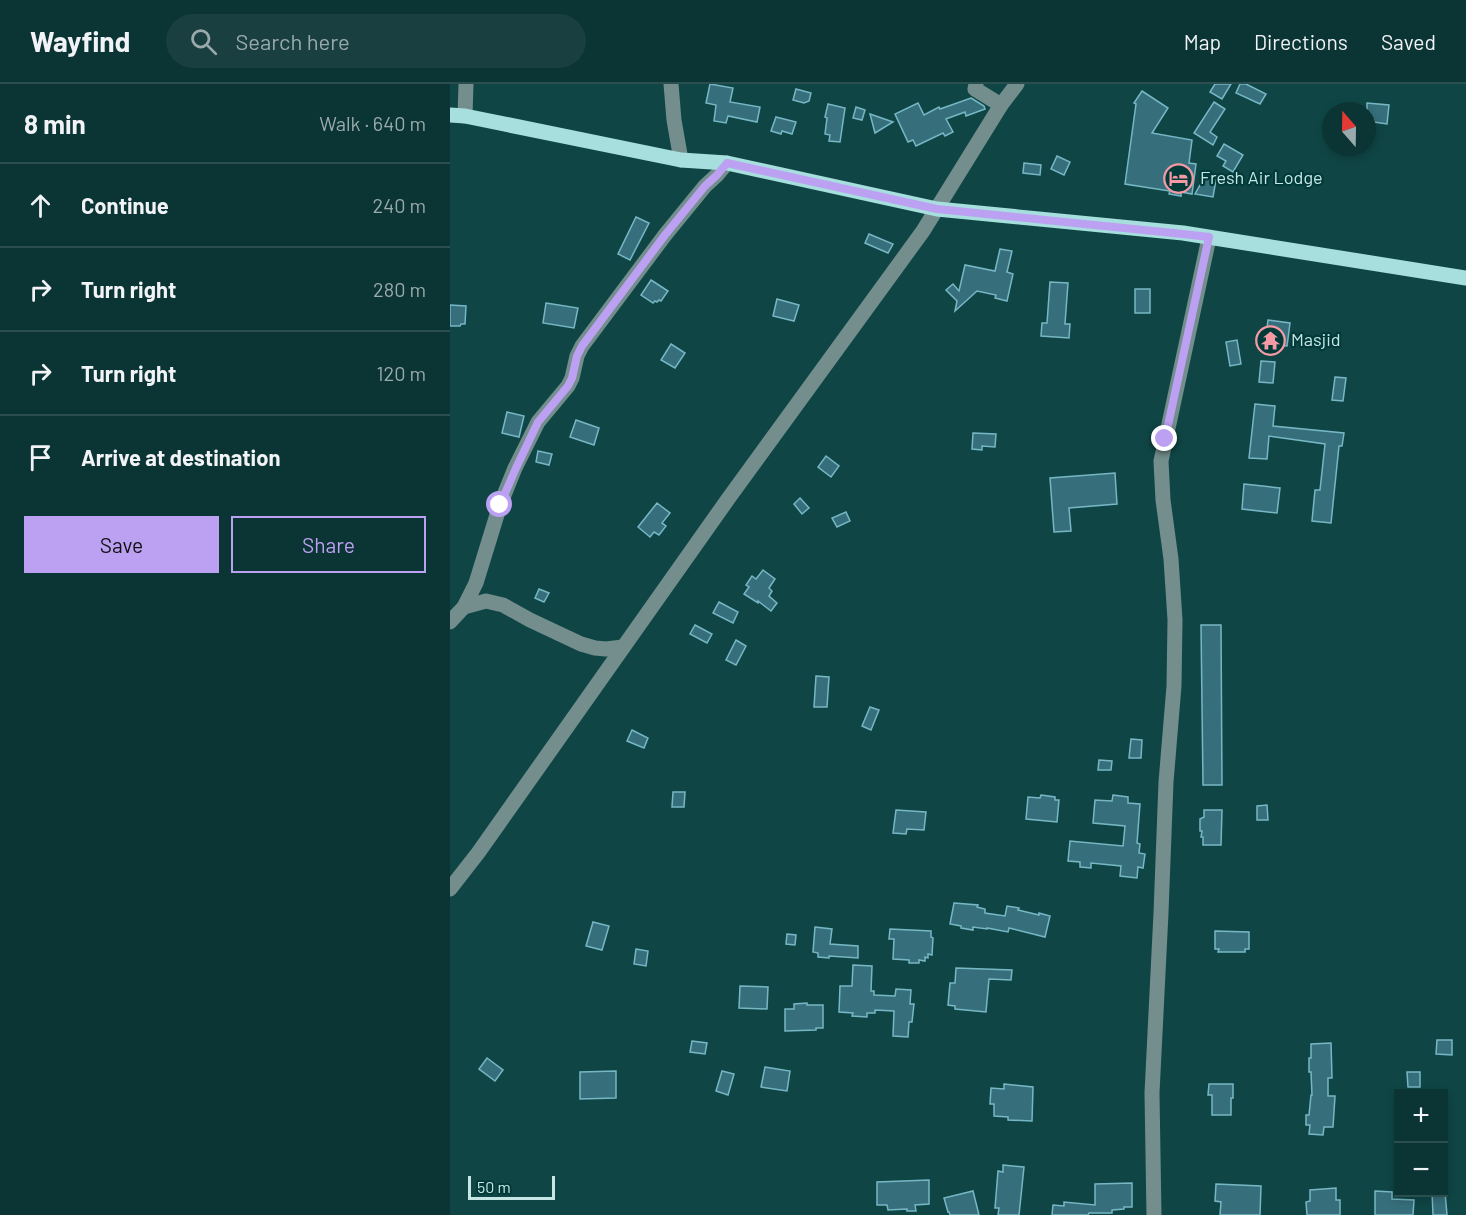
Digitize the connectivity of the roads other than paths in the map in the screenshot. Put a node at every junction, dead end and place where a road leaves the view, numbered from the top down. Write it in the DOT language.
graph roads {
  1 [pos="466,84"];
  2 [pos="671,84"];
  3 [pos="976,84"];
  4 [pos="1017,84"];
  5 [pos="1001,105"];
  6 [pos="458,115"];
  7 [pos="681,160"];
  8 [pos="727,163"];
  9 [pos="937,209"];
  10 [pos="1209,237"];
  11 [pos="1466,278"];
  12 [pos="464,607"];
  13 [pos="450,622"];
  14 [pos="623,647"];
  15 [pos="450,889"];
  16 [pos="1154,1215"];
  1 -- 6 [label="street"];
  2 -- 7 [label="street"];
  3 -- 5 [label="street"];
  4 -- 5 [label="street"];
  5 -- 9 [label="street"];
  6 -- 7 [label="main road"];
  7 -- 8 [label="main road"];
  8 -- 9 [label="main road"];
  8 -- 12 [label="street"];
  9 -- 10 [label="main road"];
  9 -- 14 [label="street"];
  10 -- 11 [label="main road"];
  10 -- 16 [label="street"];
  12 -- 13 [label="street"];
  12 -- 14 [label="street"];
  14 -- 15 [label="street"];
}
